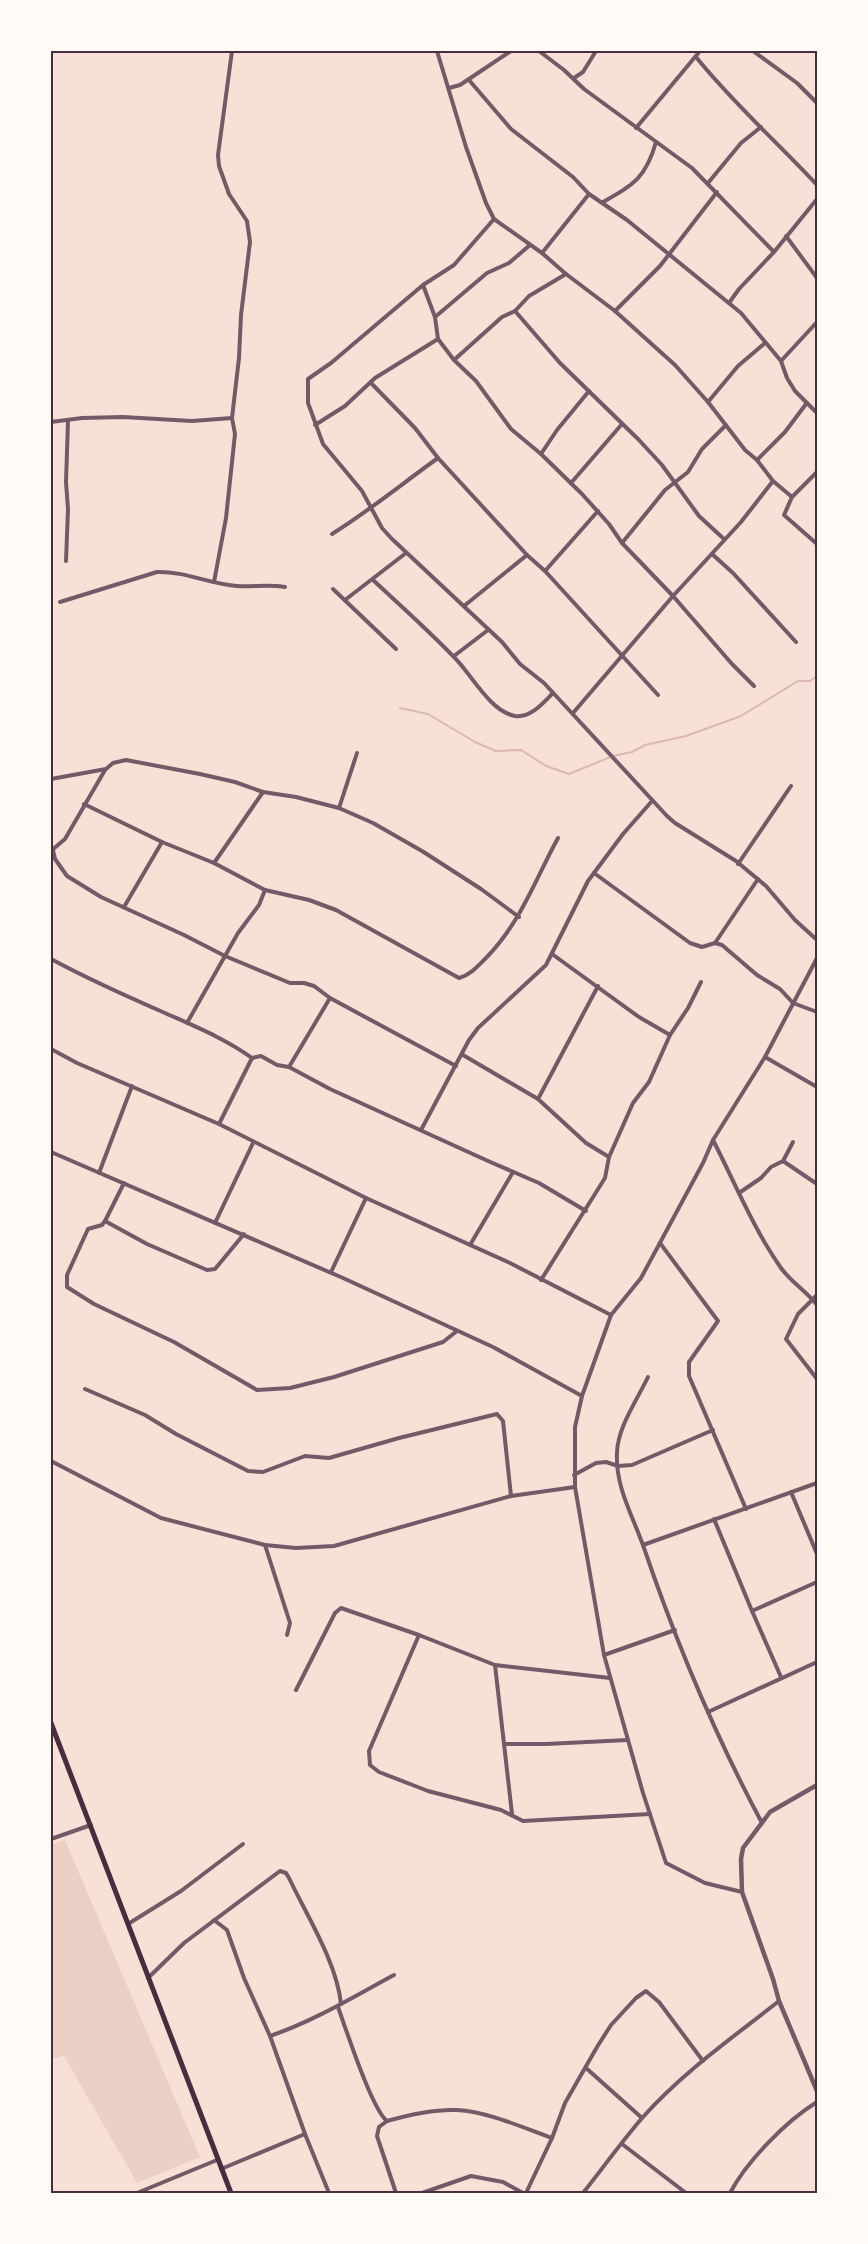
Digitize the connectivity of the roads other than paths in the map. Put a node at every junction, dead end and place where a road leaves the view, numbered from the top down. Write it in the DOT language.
graph roads {
  1 [pos="232,51"];
  2 [pos="437,51"];
  3 [pos="511,51"];
  4 [pos="539,51"];
  5 [pos="596,51"];
  6 [pos="700,51"];
  7 [pos="753,51"];
  8 [pos="696,57"];
  9 [pos="574,78"];
  10 [pos="469,80"];
  11 [pos="449,88"];
  12 [pos="817,103"];
  13 [pos="761,127"];
  14 [pos="636,128"];
  15 [pos="656,142"];
  16 [pos="708,183"];
  17 [pos="817,186"];
  18 [pos="717,192"];
  19 [pos="588,194"];
  20 [pos="817,200"];
  21 [pos="603,202"];
  22 [pos="494,219"];
  23 [pos="786,236"];
  24 [pos="530,245"];
  25 [pos="774,252"];
  26 [pos="542,253"];
  27 [pos="669,254"];
  28 [pos="566,274"];
  29 [pos="817,278"];
  30 [pos="423,285"];
  31 [pos="729,303"];
  32 [pos="515,311"];
  33 [pos="615,311"];
  34 [pos="435,317"];
  35 [pos="817,322"];
  36 [pos="438,339"];
  37 [pos="765,343"];
  38 [pos="454,360"];
  39 [pos="781,361"];
  40 [pos="371,383"];
  41 [pos="589,391"];
  42 [pos="708,402"];
  43 [pos="806,404"];
  44 [pos="817,413"];
  45 [pos="232,418"];
  46 [pos="68,421"];
  47 [pos="51,422"];
  48 [pos="315,424"];
  49 [pos="622,424"];
  50 [pos="726,425"];
  51 [pos="542,454"];
  52 [pos="438,458"];
  53 [pos="757,460"];
  54 [pos="817,472"];
  55 [pos="772,481"];
  56 [pos="571,483"];
  57 [pos="675,483"];
  58 [pos="792,497"];
  59 [pos="370,507"];
  60 [pos="598,511"];
  61 [pos="332,534"];
  62 [pos="724,539"];
  63 [pos="622,543"];
  64 [pos="817,544"];
  65 [pos="406,553"];
  66 [pos="712,554"];
  67 [pos="527,555"];
  68 [pos="66,561"];
  69 [pos="545,571"];
  70 [pos="373,580"];
  71 [pos="214,582"];
  72 [pos="285,587"];
  73 [pos="333,589"];
  74 [pos="673,596"];
  75 [pos="345,600"];
  76 [pos="60,602"];
  77 [pos="464,606"];
  78 [pos="488,630"];
  79 [pos="796,642"];
  80 [pos="396,649"];
  81 [pos="623,656"];
  82 [pos="454,657"];
  83 [pos="754,686"];
  84 [pos="553,693"];
  85 [pos="658,695"];
  86 [pos="573,713"];
  87 [pos="357,753"];
  88 [pos="106,769"];
  89 [pos="51,779"];
  90 [pos="791,786"];
  91 [pos="264,792"];
  92 [pos="652,801"];
  93 [pos="84,804"];
  94 [pos="339,808"];
  95 [pos="558,838"];
  96 [pos="162,842"];
  97 [pos="52,850"];
  98 [pos="214,863"];
  99 [pos="738,864"];
  100 [pos="594,873"];
  101 [pos="758,879"];
  102 [pos="265,890"];
  103 [pos="124,907"];
  104 [pos="519,917"];
  105 [pos="817,940"];
  106 [pos="715,943"];
  107 [pos="552,954"];
  108 [pos="225,956"];
  109 [pos="817,958"];
  110 [pos="51,959"];
  111 [pos="701,982"];
  112 [pos="598,986"];
  113 [pos="330,998"];
  114 [pos="793,1004"];
  115 [pos="817,1012"];
  116 [pos="187,1023"];
  117 [pos="670,1035"];
  118 [pos="51,1049"];
  119 [pos="462,1055"];
  120 [pos="765,1057"];
  121 [pos="252,1058"];
  122 [pos="456,1066"];
  123 [pos="289,1067"];
  124 [pos="132,1086"];
  125 [pos="817,1087"];
  126 [pos="538,1099"];
  127 [pos="219,1124"];
  128 [pos="421,1130"];
  129 [pos="713,1140"];
  130 [pos="793,1142"];
  131 [pos="254,1143"];
  132 [pos="51,1152"];
  133 [pos="609,1157"];
  134 [pos="783,1161"];
  135 [pos="513,1172"];
  136 [pos="99,1173"];
  137 [pos="124,1183"];
  138 [pos="817,1184"];
  139 [pos="740,1193"];
  140 [pos="366,1198"];
  141 [pos="586,1211"];
  142 [pos="105,1221"];
  143 [pos="214,1223"];
  144 [pos="244,1234"];
  145 [pos="660,1243"];
  146 [pos="470,1245"];
  147 [pos="331,1272"];
  148 [pos="542,1280"];
  149 [pos="817,1295"];
  150 [pos="812,1298"];
  151 [pos="817,1305"];
  152 [pos="611,1315"];
  153 [pos="457,1331"];
  154 [pos="648,1377"];
  155 [pos="817,1379"];
  156 [pos="85,1389"];
  157 [pos="582,1396"];
  158 [pos="713,1430"];
  159 [pos="51,1461"];
  160 [pos="618,1466"];
  161 [pos="574,1475"];
  162 [pos="817,1483"];
  163 [pos="575,1487"];
  164 [pos="791,1492"];
  165 [pos="511,1496"];
  166 [pos="746,1509"];
  167 [pos="714,1519"];
  168 [pos="265,1545"];
  169 [pos="643,1545"];
  170 [pos="817,1554"];
  171 [pos="817,1582"];
  172 [pos="752,1611"];
  173 [pos="675,1630"];
  174 [pos="287,1635"];
  175 [pos="419,1635"];
  176 [pos="604,1655"];
  177 [pos="817,1662"];
  178 [pos="495,1665"];
  179 [pos="781,1677"];
  180 [pos="610,1678"];
  181 [pos="296,1690"];
  182 [pos="708,1712"];
  183 [pos="51,1723"];
  184 [pos="628,1740"];
  185 [pos="505,1744"];
  186 [pos="817,1785"];
  187 [pos="512,1814"];
  188 [pos="650,1814"];
  189 [pos="762,1823"];
  190 [pos="91,1825"];
  191 [pos="51,1839"];
  192 [pos="243,1844"];
  193 [pos="742,1892"];
  194 [pos="214,1920"];
  195 [pos="128,1924"];
  196 [pos="394,1975"];
  197 [pos="148,1978"];
  198 [pos="778,2001"];
  199 [pos="339,2005"];
  200 [pos="270,2036"];
  201 [pos="703,2061"];
  202 [pos="586,2068"];
  203 [pos="817,2091"];
  204 [pos="817,2102"];
  205 [pos="642,2118"];
  206 [pos="387,2121"];
  207 [pos="305,2134"];
  208 [pos="552,2138"];
  209 [pos="622,2144"];
  210 [pos="217,2160"];
  211 [pos="221,2169"];
  212 [pos="137,2193"];
  213 [pos="231,2193"];
  214 [pos="329,2193"];
  215 [pos="396,2193"];
  216 [pos="422,2193"];
  217 [pos="524,2193"];
  218 [pos="583,2193"];
  219 [pos="686,2193"];
  220 [pos="730,2193"];
  1 -- 45 [label="street"];
  2 -- 11 [label="street"];
  3 -- 10 [label="street"];
  4 -- 9 [label="street"];
  5 -- 9 [label="street"];
  6 -- 8 [label="street"];
  7 -- 12 [label="street"];
  8 -- 13 [label="street"];
  8 -- 14 [label="street"];
  9 -- 14 [label="street"];
  10 -- 11 [label="street"];
  10 -- 19 [label="street"];
  11 -- 22 [label="street"];
  13 -- 16 [label="street"];
  13 -- 17 [label="street"];
  14 -- 15 [label="street"];
  15 -- 16 [label="street"];
  15 -- 21 [label="street"];
  16 -- 18 [label="street"];
  18 -- 25 [label="street"];
  18 -- 27 [label="street"];
  19 -- 21 [label="street"];
  19 -- 26 [label="street"];
  20 -- 23 [label="street"];
  21 -- 27 [label="street"];
  22 -- 24 [label="street"];
  22 -- 30 [label="street"];
  23 -- 25 [label="street"];
  23 -- 29 [label="street"];
  24 -- 26 [label="street"];
  24 -- 34 [label="street"];
  25 -- 31 [label="street"];
  26 -- 28 [label="street"];
  27 -- 31 [label="street"];
  27 -- 33 [label="street"];
  28 -- 32 [label="street"];
  28 -- 33 [label="street"];
  30 -- 34 [label="street"];
  30 -- 48 [label="street"];
  31 -- 37 [label="street"];
  32 -- 38 [label="street"];
  32 -- 41 [label="street"];
  33 -- 42 [label="street"];
  34 -- 36 [label="street"];
  35 -- 39 [label="street"];
  36 -- 38 [label="street"];
  36 -- 40 [label="street"];
  37 -- 39 [label="street"];
  37 -- 42 [label="street"];
  38 -- 51 [label="street"];
  39 -- 43 [label="street"];
  40 -- 48 [label="street"];
  40 -- 52 [label="street"];
  41 -- 49 [label="street"];
  41 -- 51 [label="street"];
  42 -- 50 [label="street"];
  43 -- 44 [label="street"];
  43 -- 53 [label="street"];
  45 -- 46 [label="street"];
  45 -- 71 [label="street"];
  46 -- 47 [label="street"];
  46 -- 68 [label="street"];
  48 -- 59 [label="street"];
  49 -- 56 [label="street"];
  49 -- 57 [label="street"];
  50 -- 53 [label="street"];
  50 -- 57 [label="street"];
  51 -- 56 [label="street"];
  52 -- 59 [label="street"];
  52 -- 67 [label="street"];
  53 -- 55 [label="street"];
  54 -- 58 [label="street"];
  55 -- 58 [label="street"];
  55 -- 62 [label="street"];
  56 -- 60 [label="street"];
  57 -- 62 [label="street"];
  57 -- 63 [label="street"];
  58 -- 64 [label="street"];
  59 -- 61 [label="street"];
  59 -- 65 [label="street"];
  60 -- 63 [label="street"];
  60 -- 69 [label="street"];
  62 -- 66 [label="street"];
  63 -- 74 [label="street"];
  65 -- 70 [label="street"];
  65 -- 77 [label="street"];
  66 -- 74 [label="street"];
  66 -- 79 [label="street"];
  67 -- 69 [label="street"];
  67 -- 77 [label="street"];
  69 -- 81 [label="street"];
  70 -- 75 [label="street"];
  70 -- 82 [label="street"];
  71 -- 72 [label="street"];
  71 -- 76 [label="street"];
  73 -- 75 [label="street"];
  74 -- 81 [label="street"];
  74 -- 83 [label="street"];
  75 -- 80 [label="street"];
  77 -- 78 [label="street"];
  78 -- 82 [label="street"];
  78 -- 84 [label="street"];
  81 -- 85 [label="street"];
  81 -- 86 [label="street"];
  82 -- 84 [label="street"];
  84 -- 86 [label="street"];
  86 -- 92 [label="street"];
  87 -- 94 [label="street"];
  88 -- 89 [label="street"];
  88 -- 91 [label="street"];
  88 -- 93 [label="street"];
  90 -- 99 [label="street"];
  91 -- 94 [label="street"];
  91 -- 98 [label="street"];
  92 -- 99 [label="street"];
  92 -- 100 [label="street"];
  93 -- 96 [label="street"];
  93 -- 97 [label="street"];
  94 -- 104 [label="street"];
  95 -- 104 [label="street"];
  96 -- 98 [label="street"];
  96 -- 103 [label="street"];
  97 -- 103 [label="street"];
  98 -- 102 [label="street"];
  99 -- 101 [label="street"];
  100 -- 106 [label="street"];
  100 -- 107 [label="street"];
  101 -- 105 [label="street"];
  101 -- 106 [label="street"];
  102 -- 104 [label="street"];
  102 -- 108 [label="street"];
  103 -- 108 [label="street"];
  106 -- 114 [label="street"];
  107 -- 112 [label="street"];
  107 -- 119 [label="street"];
  108 -- 113 [label="street"];
  108 -- 116 [label="street"];
  109 -- 114 [label="street"];
  110 -- 116 [label="street"];
  111 -- 117 [label="street"];
  112 -- 117 [label="street"];
  112 -- 126 [label="street"];
  113 -- 122 [label="street"];
  113 -- 123 [label="street"];
  114 -- 115 [label="street"];
  114 -- 120 [label="street"];
  116 -- 121 [label="street"];
  117 -- 133 [label="street"];
  118 -- 124 [label="street"];
  119 -- 122 [label="street"];
  119 -- 126 [label="street"];
  120 -- 125 [label="street"];
  120 -- 129 [label="street"];
  121 -- 123 [label="street"];
  121 -- 127 [label="street"];
  122 -- 128 [label="street"];
  123 -- 128 [label="street"];
  124 -- 127 [label="street"];
  124 -- 136 [label="street"];
  126 -- 133 [label="street"];
  127 -- 131 [label="street"];
  128 -- 135 [label="street"];
  129 -- 139 [label="street"];
  129 -- 145 [label="street"];
  130 -- 134 [label="street"];
  131 -- 140 [label="street"];
  131 -- 143 [label="street"];
  132 -- 136 [label="street"];
  133 -- 141 [label="street"];
  134 -- 138 [label="street"];
  134 -- 139 [label="street"];
  135 -- 141 [label="street"];
  135 -- 146 [label="street"];
  136 -- 137 [label="street"];
  137 -- 142 [label="street"];
  137 -- 143 [label="street"];
  139 -- 150 [label="street"];
  140 -- 146 [label="street"];
  140 -- 147 [label="street"];
  141 -- 148 [label="street"];
  142 -- 144 [label="street"];
  142 -- 153 [label="street"];
  143 -- 144 [label="street"];
  144 -- 147 [label="street"];
  145 -- 152 [label="street"];
  145 -- 158 [label="street"];
  146 -- 148 [label="street"];
  147 -- 153 [label="street"];
  148 -- 152 [label="street"];
  149 -- 150 [label="street"];
  150 -- 151 [label="street"];
  150 -- 155 [label="street"];
  152 -- 157 [label="street"];
  153 -- 157 [label="street"];
  154 -- 160 [label="street"];
  156 -- 165 [label="street"];
  157 -- 161 [label="street"];
  158 -- 160 [label="street"];
  158 -- 166 [label="street"];
  159 -- 168 [label="street"];
  160 -- 161 [label="street"];
  160 -- 169 [label="street"];
  161 -- 163 [label="street"];
  162 -- 164 [label="street"];
  163 -- 165 [label="street"];
  163 -- 176 [label="street"];
  164 -- 166 [label="street"];
  164 -- 170 [label="street"];
  165 -- 168 [label="street"];
  166 -- 167 [label="street"];
  167 -- 169 [label="street"];
  167 -- 172 [label="street"];
  168 -- 174 [label="street"];
  169 -- 173 [label="street"];
  171 -- 172 [label="street"];
  172 -- 179 [label="street"];
  173 -- 176 [label="street"];
  173 -- 182 [label="street"];
  175 -- 178 [label="street"];
  175 -- 181 [label="street"];
  175 -- 187 [label="street"];
  176 -- 180 [label="street"];
  177 -- 179 [label="street"];
  178 -- 180 [label="street"];
  178 -- 185 [label="street"];
  179 -- 182 [label="street"];
  180 -- 184 [label="street"];
  182 -- 189 [label="street"];
  183 -- 190 [label="main road"];
  184 -- 185 [label="street"];
  184 -- 188 [label="street"];
  185 -- 187 [label="street"];
  186 -- 189 [label="street"];
  187 -- 188 [label="street"];
  188 -- 193 [label="street"];
  189 -- 193 [label="street"];
  190 -- 191 [label="street"];
  190 -- 195 [label="main road"];
  192 -- 195 [label="street"];
  193 -- 198 [label="street"];
  194 -- 197 [label="street"];
  194 -- 199 [label="street"];
  194 -- 200 [label="street"];
  195 -- 197 [label="main road"];
  196 -- 199 [label="street"];
  197 -- 210 [label="main road"];
  198 -- 201 [label="street"];
  198 -- 203 [label="street"];
  199 -- 200 [label="street"];
  199 -- 206 [label="street"];
  200 -- 207 [label="street"];
  201 -- 202 [label="street"];
  201 -- 205 [label="street"];
  202 -- 205 [label="street"];
  202 -- 208 [label="street"];
  204 -- 220 [label="street"];
  205 -- 209 [label="street"];
  206 -- 208 [label="street"];
  206 -- 215 [label="street"];
  207 -- 211 [label="street"];
  207 -- 214 [label="street"];
  208 -- 217 [label="street"];
  209 -- 218 [label="street"];
  209 -- 219 [label="street"];
  210 -- 211 [label="main road"];
  210 -- 212 [label="street"];
  211 -- 213 [label="main road"];
  216 -- 217 [label="street"];
}
